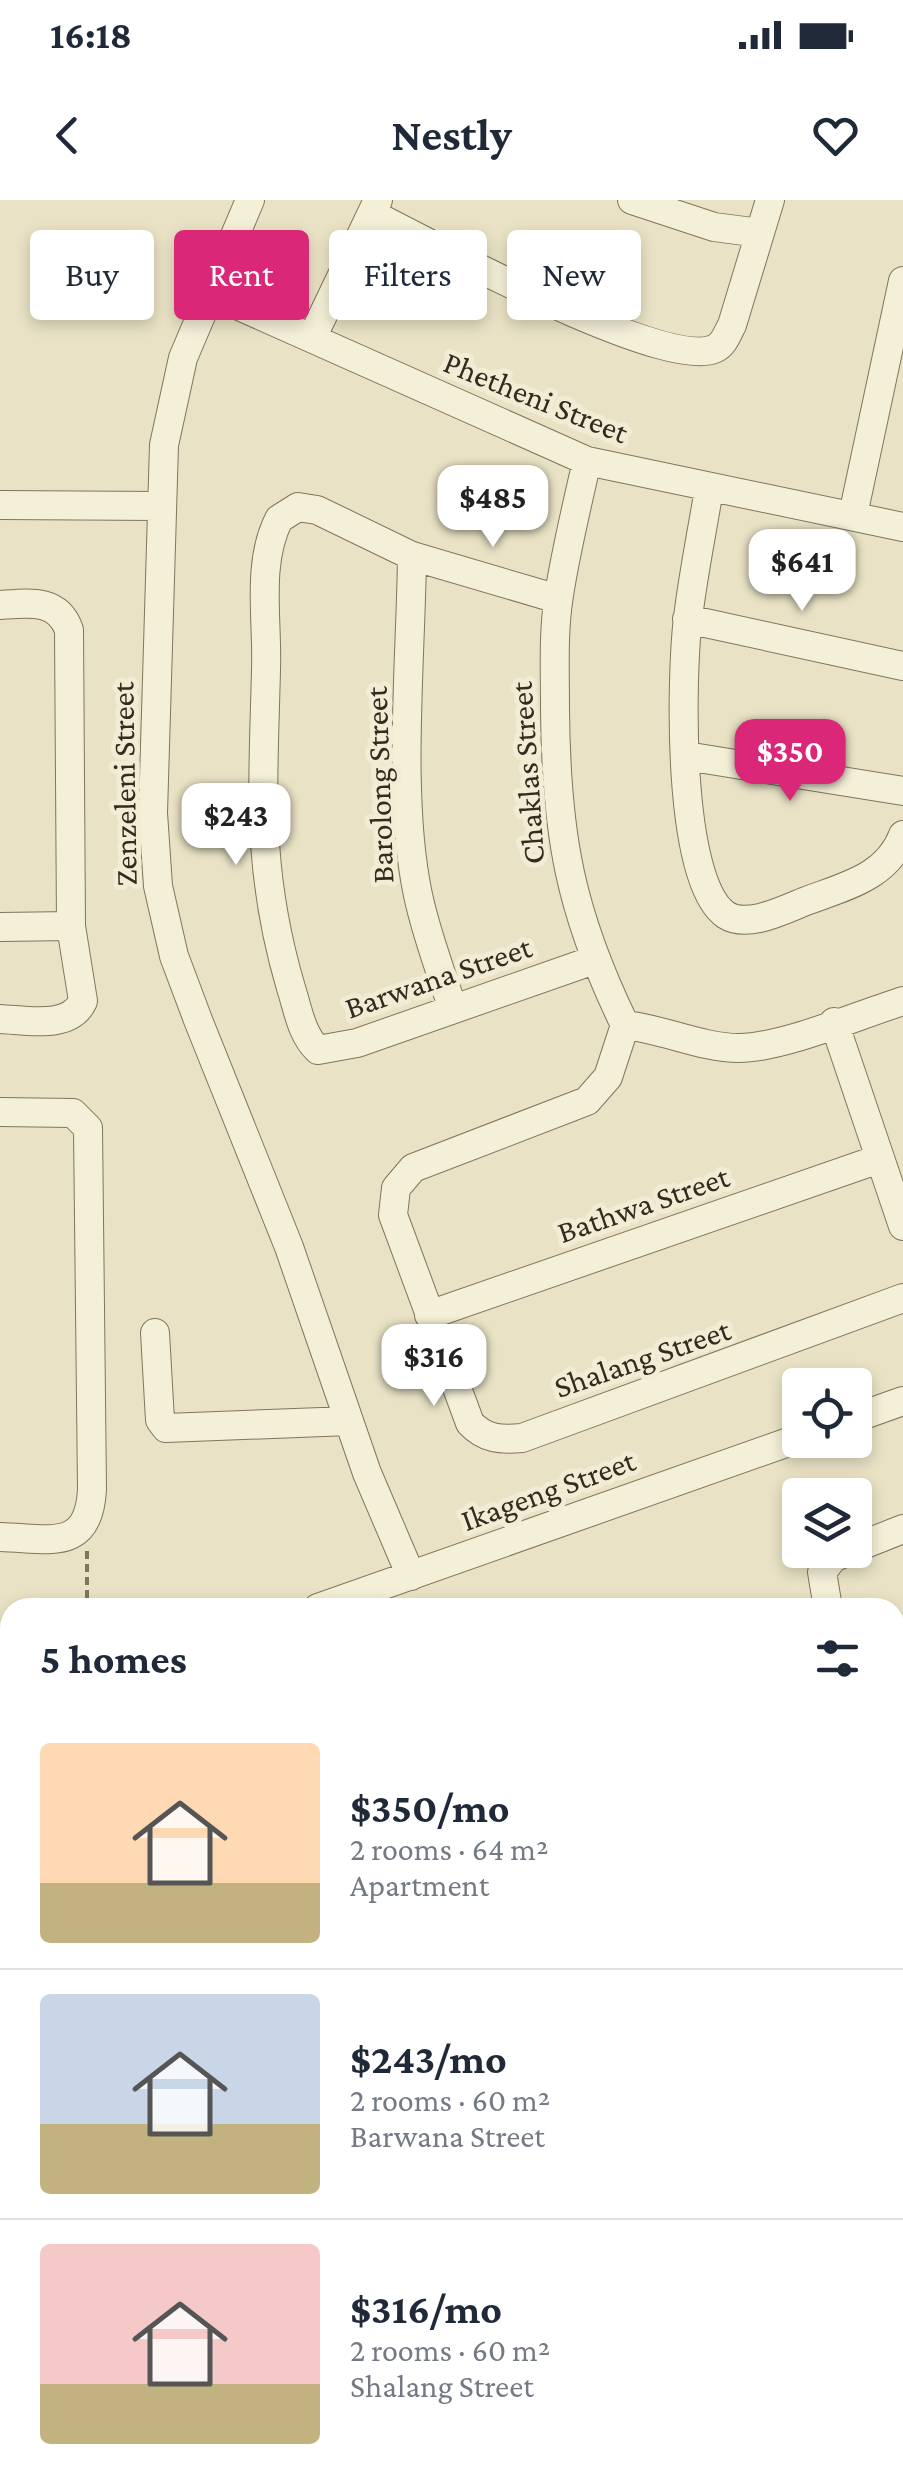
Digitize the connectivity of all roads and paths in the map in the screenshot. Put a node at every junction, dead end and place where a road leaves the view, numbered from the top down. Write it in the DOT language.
graph roads {
  1 [pos="250,200"];
  2 [pos="632,200"];
  3 [pos="770,200"];
  4 [pos="375,207"];
  5 [pos="237,230"];
  6 [pos="760,234"];
  7 [pos="903,281"];
  8 [pos="200,320"];
  9 [pos="275,320"];
  10 [pos="313,336"];
  11 [pos="890,389"];
  12 [pos="587,461"];
  13 [pos="709,489"];
  14 [pos="0,505"];
  15 [pos="160,506"];
  16 [pos="852,515"];
  17 [pos="903,527"];
  18 [pos="412,556"];
  19 [pos="558,599"];
  20 [pos="0,604"];
  21 [pos="688,620"];
  22 [pos="903,666"];
  23 [pos="686,756"];
  24 [pos="903,791"];
  25 [pos="903,835"];
  26 [pos="72,926"];
  27 [pos="0,927"];
  28 [pos="594,960"];
  29 [pos="903,1001"];
  30 [pos="452,1006"];
  31 [pos="0,1019"];
  32 [pos="834,1022"];
  33 [pos="625,1026"];
  34 [pos="0,1112"];
  35 [pos="879,1159"];
  36 [pos="903,1226"];
  37 [pos="903,1298"];
  38 [pos="430,1314"];
  39 [pos="155,1333"];
  40 [pos="903,1401"];
  41 [pos="872,1412"];
  42 [pos="349,1422"];
  43 [pos="782,1444"];
  44 [pos="88,1521"];
  45 [pos="903,1530"];
  46 [pos="0,1536"];
  47 [pos="872,1542"];
  48 [pos="825,1568"];
  49 [pos="411,1576"];
  50 [pos="87,1598"];
  51 [pos="347,1598"];
  52 [pos="826,1598"];
  1 -- 5 [label="street, Zenzeleni Street"];
  2 -- 6 [label="street"];
  3 -- 6 [label="street"];
  4 -- 6 [label="street"];
  4 -- 10 [label="street"];
  7 -- 11 [label="street"];
  8 -- 15 [label="street, Zenzeleni Street"];
  9 -- 10 [label="street, Phetheni Street"];
  10 -- 12 [label="street, Phetheni Street"];
  11 -- 16 [label="street"];
  12 -- 13 [label="street, Phetheni Street"];
  12 -- 19 [label="street, Chaklas Street"];
  13 -- 16 [label="street, Phetheni Street"];
  13 -- 21 [label="street"];
  14 -- 15 [label="street"];
  15 -- 42 [label="street, Zenzeleni Street"];
  16 -- 17 [label="street, Phetheni Street"];
  18 -- 19 [label="street"];
  18 -- 30 [label="street, Barolong Street"];
  18 -- 30 [label="street, Barwana Street"];
  19 -- 28 [label="street, Chaklas Street"];
  20 -- 26 [label="street"];
  21 -- 22 [label="street"];
  21 -- 23 [label="street"];
  23 -- 24 [label="street"];
  23 -- 25 [label="street"];
  26 -- 27 [label="street"];
  26 -- 31 [label="street"];
  28 -- 30 [label="street, Barwana Street"];
  28 -- 33 [label="street, Chaklas Street"];
  29 -- 32 [label="street"];
  32 -- 33 [label="street"];
  32 -- 35 [label="street"];
  33 -- 38 [label="street, Shalang Street"];
  34 -- 44 [label="street"];
  35 -- 36 [label="street"];
  35 -- 38 [label="street, Bathwa Street"];
  37 -- 38 [label="street, Shalang Street"];
  39 -- 42 [label="street"];
  40 -- 41 [label="street"];
  42 -- 49 [label="street, Zenzeleni Street"];
  43 -- 49 [label="street, Ikageng Street"];
  44 -- 46 [label="street"];
  44 -- 50 [label="path"];
  45 -- 47 [label="street"];
  48 -- 52 [label="street"];
  49 -- 51 [label="street, Ikageng Street"];
}
